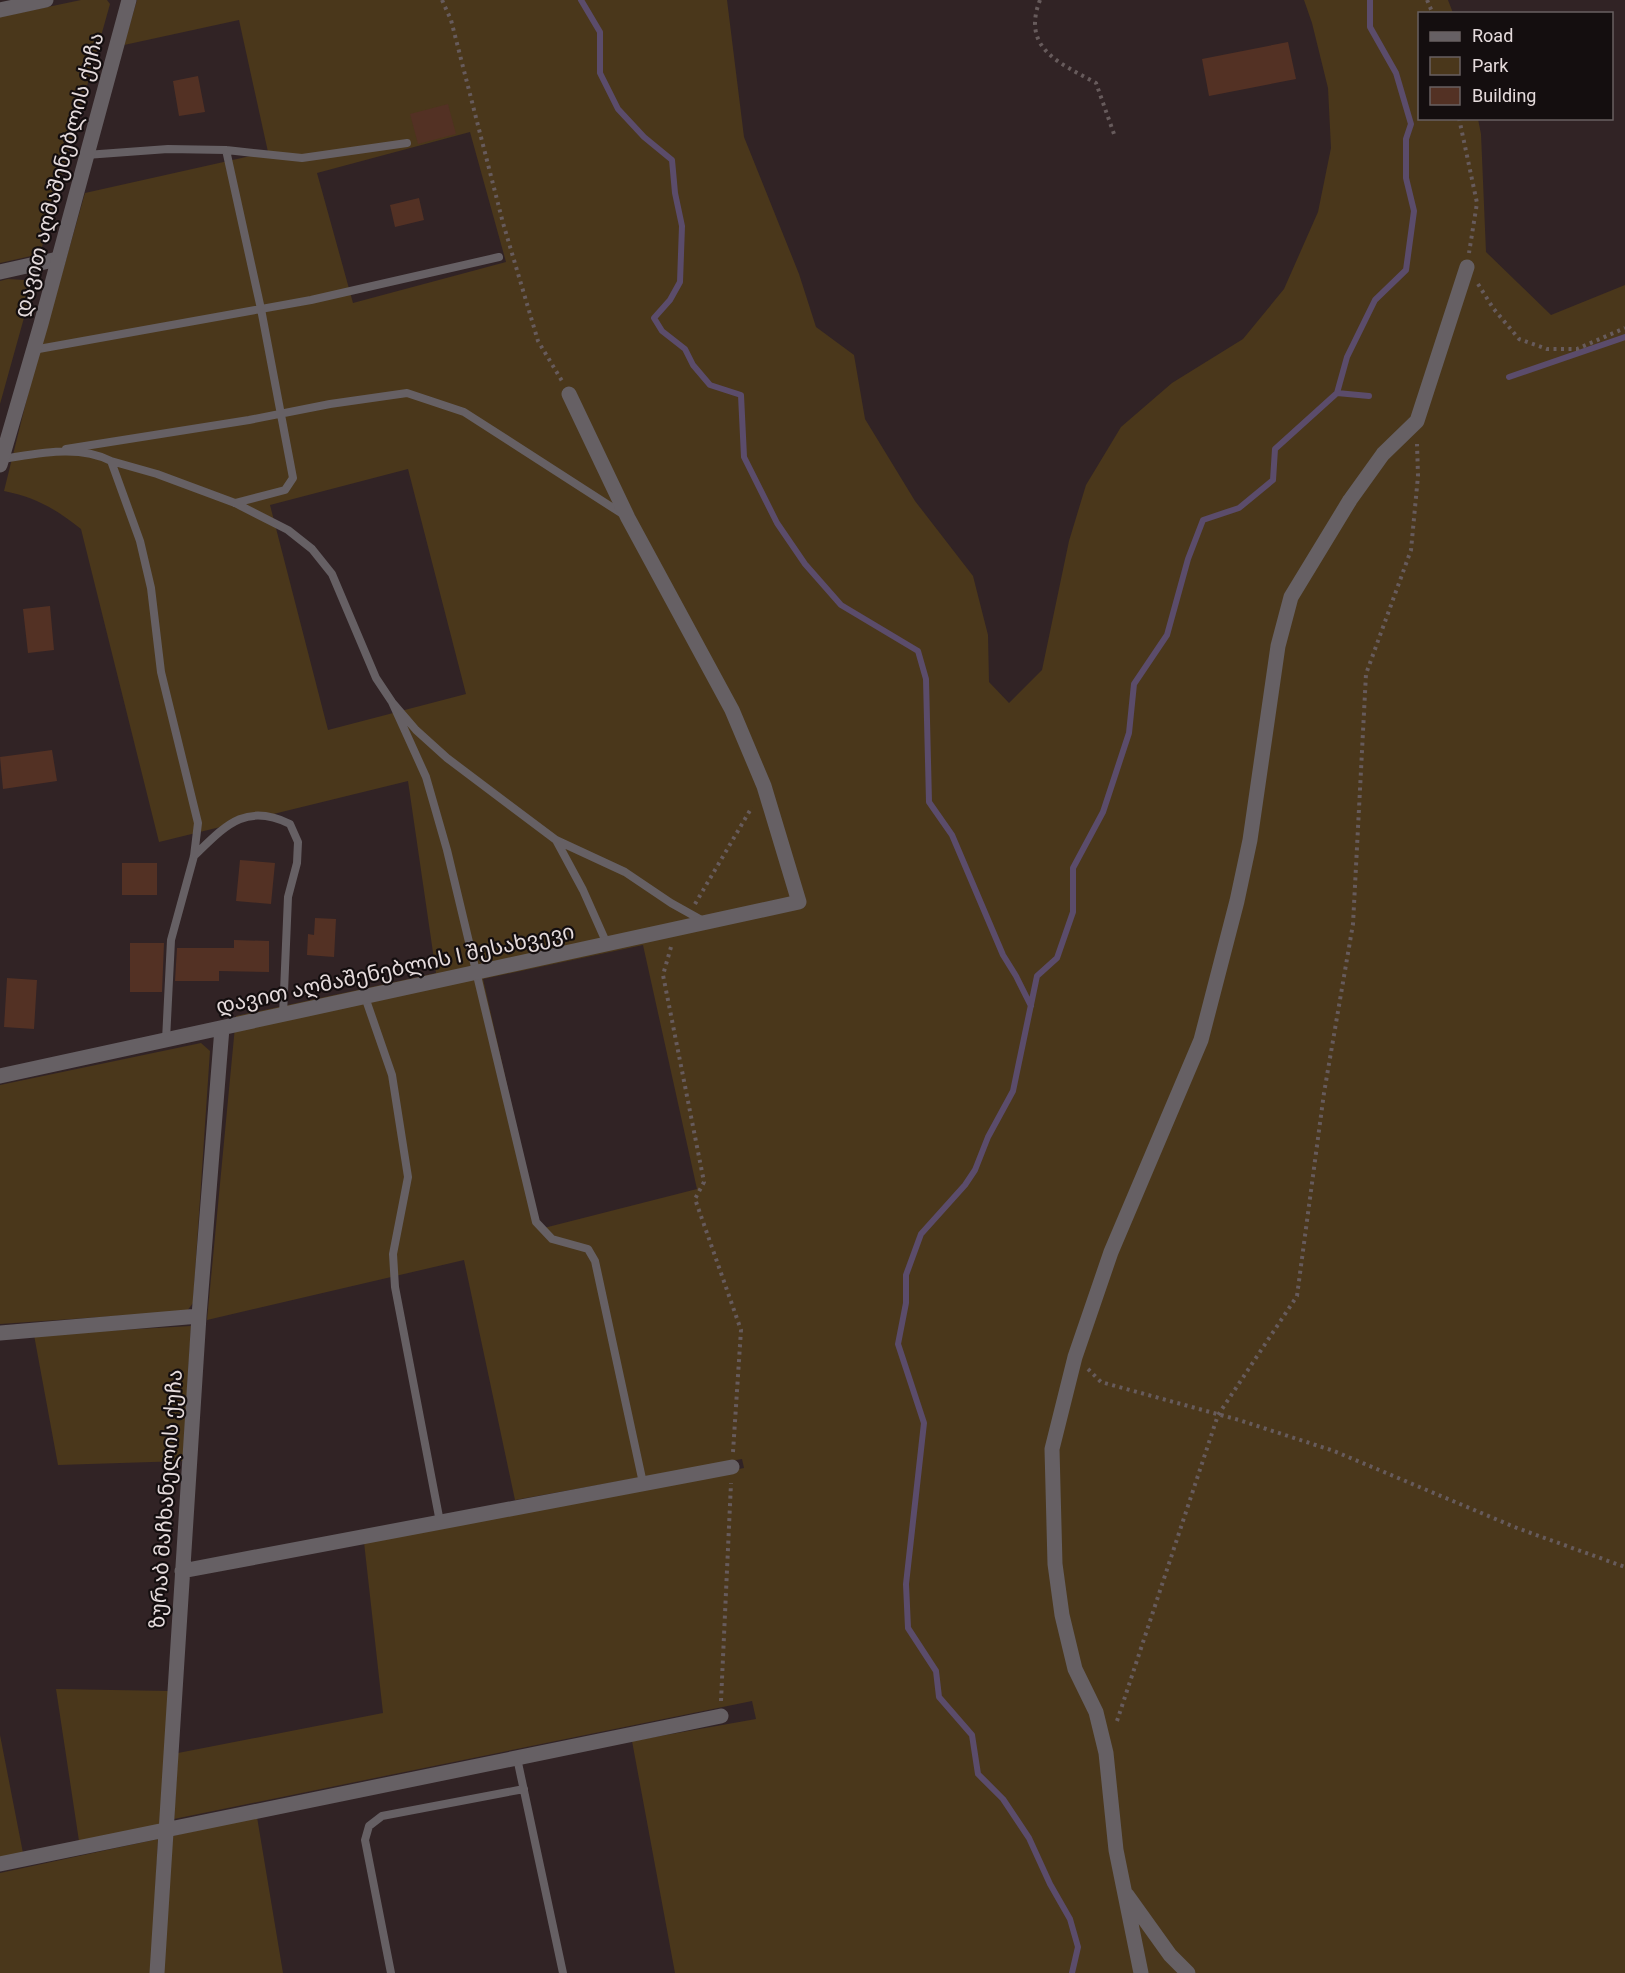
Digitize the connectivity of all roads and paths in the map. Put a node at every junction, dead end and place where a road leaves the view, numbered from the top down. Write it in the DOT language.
graph roads {
  1 [pos="46,0"];
  2 [pos="129,0"];
  3 [pos="442,0"];
  4 [pos="1040,0"];
  5 [pos="0,10"];
  6 [pos="1459,120"];
  7 [pos="1114,134"];
  8 [pos="407,143"];
  9 [pos="226,150"];
  10 [pos="86,155"];
  11 [pos="499,257"];
  12 [pos="58,259"];
  13 [pos="1467,267"];
  14 [pos="0,272"];
  15 [pos="261,309"];
  16 [pos="1625,328"];
  17 [pos="33,350"];
  18 [pos="569,394"];
  19 [pos="282,413"];
  20 [pos="1417,421"];
  21 [pos="57,451"];
  22 [pos="111,461"];
  23 [pos="1,462"];
  24 [pos="236,503"];
  25 [pos="628,518"];
  26 [pos="392,702"];
  27 [pos="764,786"];
  28 [pos="556,840"];
  29 [pos="194,856"];
  30 [pos="689,913"];
  31 [pos="707,922"];
  32 [pos="680,928"];
  33 [pos="607,944"];
  34 [pos="475,973"];
  35 [pos="365,997"];
  36 [pos="283,1015"];
  37 [pos="222,1028"];
  38 [pos="166,1040"];
  39 [pos="0,1076"];
  40 [pos="199,1316"];
  41 [pos="0,1333"];
  42 [pos="1075,1357"];
  43 [pos="1218,1415"];
  44 [pos="732,1467"];
  45 [pos="644,1483"];
  46 [pos="440,1522"];
  47 [pos="1625,1567"];
  48 [pos="182,1571"];
  49 [pos="721,1716"];
  50 [pos="1106,1753"];
  51 [pos="517,1758"];
  52 [pos="524,1789"];
  53 [pos="166,1830"];
  54 [pos="0,1864"];
  55 [pos="1124,1891"];
  56 [pos="158,1973"];
  57 [pos="391,1973"];
  58 [pos="563,1973"];
  59 [pos="1141,1973"];
  60 [pos="1188,1973"];
  1 -- 5 [label="street"];
  2 -- 10 [label="street, დავით აღმაშენებლის ქუჩა"];
  3 -- 18 [label="path"];
  4 -- 7 [label="path"];
  6 -- 13 [label="path"];
  8 -- 9 [label="lane"];
  9 -- 10 [label="lane"];
  9 -- 15 [label="lane"];
  10 -- 12 [label="street, დავით აღმაშენებლის ქუჩა"];
  11 -- 15 [label="lane"];
  12 -- 14 [label="street"];
  12 -- 17 [label="street, დავით აღმაშენებლის ქუჩა"];
  13 -- 16 [label="path"];
  13 -- 20 [label="street"];
  15 -- 17 [label="lane"];
  15 -- 19 [label="lane"];
  17 -- 23 [label="street, დავით აღმაშენებლის ქუჩა"];
  18 -- 25 [label="street"];
  19 -- 21 [label="lane"];
  19 -- 24 [label="lane"];
  19 -- 25 [label="lane"];
  20 -- 42 [label="street"];
  20 -- 43 [label="path"];
  21 -- 22 [label="lane"];
  21 -- 23 [label="lane"];
  22 -- 24 [label="lane"];
  22 -- 29 [label="lane"];
  24 -- 26 [label="lane"];
  25 -- 27 [label="street"];
  26 -- 28 [label="lane"];
  26 -- 34 [label="lane"];
  27 -- 30 [label="path"];
  27 -- 31 [label="street, დავით აღმაშენებლის I შესახვევი"];
  28 -- 30 [label="lane"];
  28 -- 33 [label="lane"];
  29 -- 36 [label="lane"];
  29 -- 38 [label="lane"];
  30 -- 31 [label="lane"];
  31 -- 32 [label="street, დავით აღმაშენებლის I შესახვევი"];
  32 -- 33 [label="street, დავით აღმაშენებლის I შესახვევი"];
  32 -- 44 [label="path"];
  33 -- 34 [label="street, დავით აღმაშენებლის I შესახვევი"];
  34 -- 35 [label="street, დავით აღმაშენებლის I შესახვევი"];
  34 -- 45 [label="lane"];
  35 -- 36 [label="street, დავით აღმაშენებლის I შესახვევი"];
  35 -- 46 [label="lane"];
  36 -- 37 [label="street, დავით აღმაშენებლის I შესახვევი"];
  37 -- 38 [label="street, დავით აღმაშენებლის I შესახვევი"];
  37 -- 40 [label="street, ზურაბ მაჩხანელის ქუჩა"];
  38 -- 39 [label="street, დავით აღმაშენებლის I შესახვევი"];
  40 -- 41 [label="street"];
  40 -- 48 [label="street, ზურაბ მაჩხანელის ქუჩა"];
  42 -- 43 [label="path"];
  42 -- 50 [label="street"];
  43 -- 47 [label="path"];
  43 -- 50 [label="path"];
  44 -- 45 [label="street"];
  44 -- 49 [label="path"];
  45 -- 46 [label="street"];
  46 -- 48 [label="street"];
  48 -- 53 [label="street, ზურაბ მაჩხანელის ქუჩა"];
  49 -- 51 [label="street"];
  50 -- 55 [label="street"];
  51 -- 52 [label="lane"];
  51 -- 53 [label="street"];
  52 -- 57 [label="lane"];
  52 -- 58 [label="lane"];
  53 -- 54 [label="street"];
  53 -- 56 [label="street, ზურაბ მაჩხანელის ქუჩა"];
  55 -- 59 [label="street"];
  55 -- 60 [label="street"];
}
